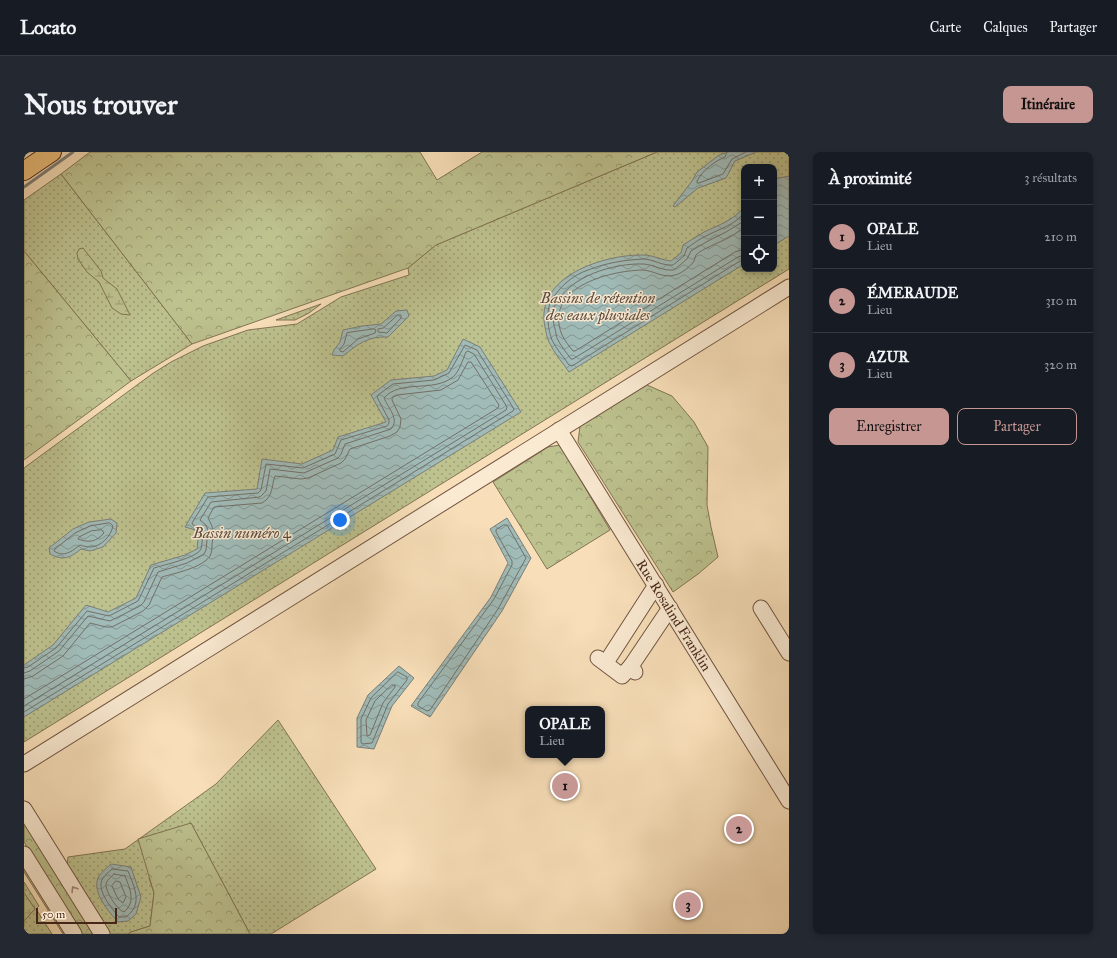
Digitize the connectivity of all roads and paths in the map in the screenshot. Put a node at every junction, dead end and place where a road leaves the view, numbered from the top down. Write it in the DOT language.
graph roads {
  1 [pos="52,152"];
  2 [pos="24,171"];
  3 [pos="789,287"];
  4 [pos="560,430"];
  5 [pos="656,585"];
  6 [pos="670,608"];
  7 [pos="760,608"];
  8 [pos="789,653"];
  9 [pos="24,764"];
  10 [pos="789,801"];
  11 [pos="24,809"];
  12 [pos="24,854"];
  13 [pos="74,934"];
  14 [pos="102,934"];
  1 -- 2 [label="main road"];
  3 -- 4 [label="street"];
  4 -- 5 [label="street, Rue Rosalind Franklin"];
  4 -- 9 [label="street"];
  5 -- 6 [label="street, Rue Rosalind Franklin"];
  5 -- 6 [label="street"];
  6 -- 10 [label="street, Rue Rosalind Franklin"];
  7 -- 8 [label="street"];
  14 -- 11 [label="street, one-way"];
  12 -- 13 [label="street"];
}
